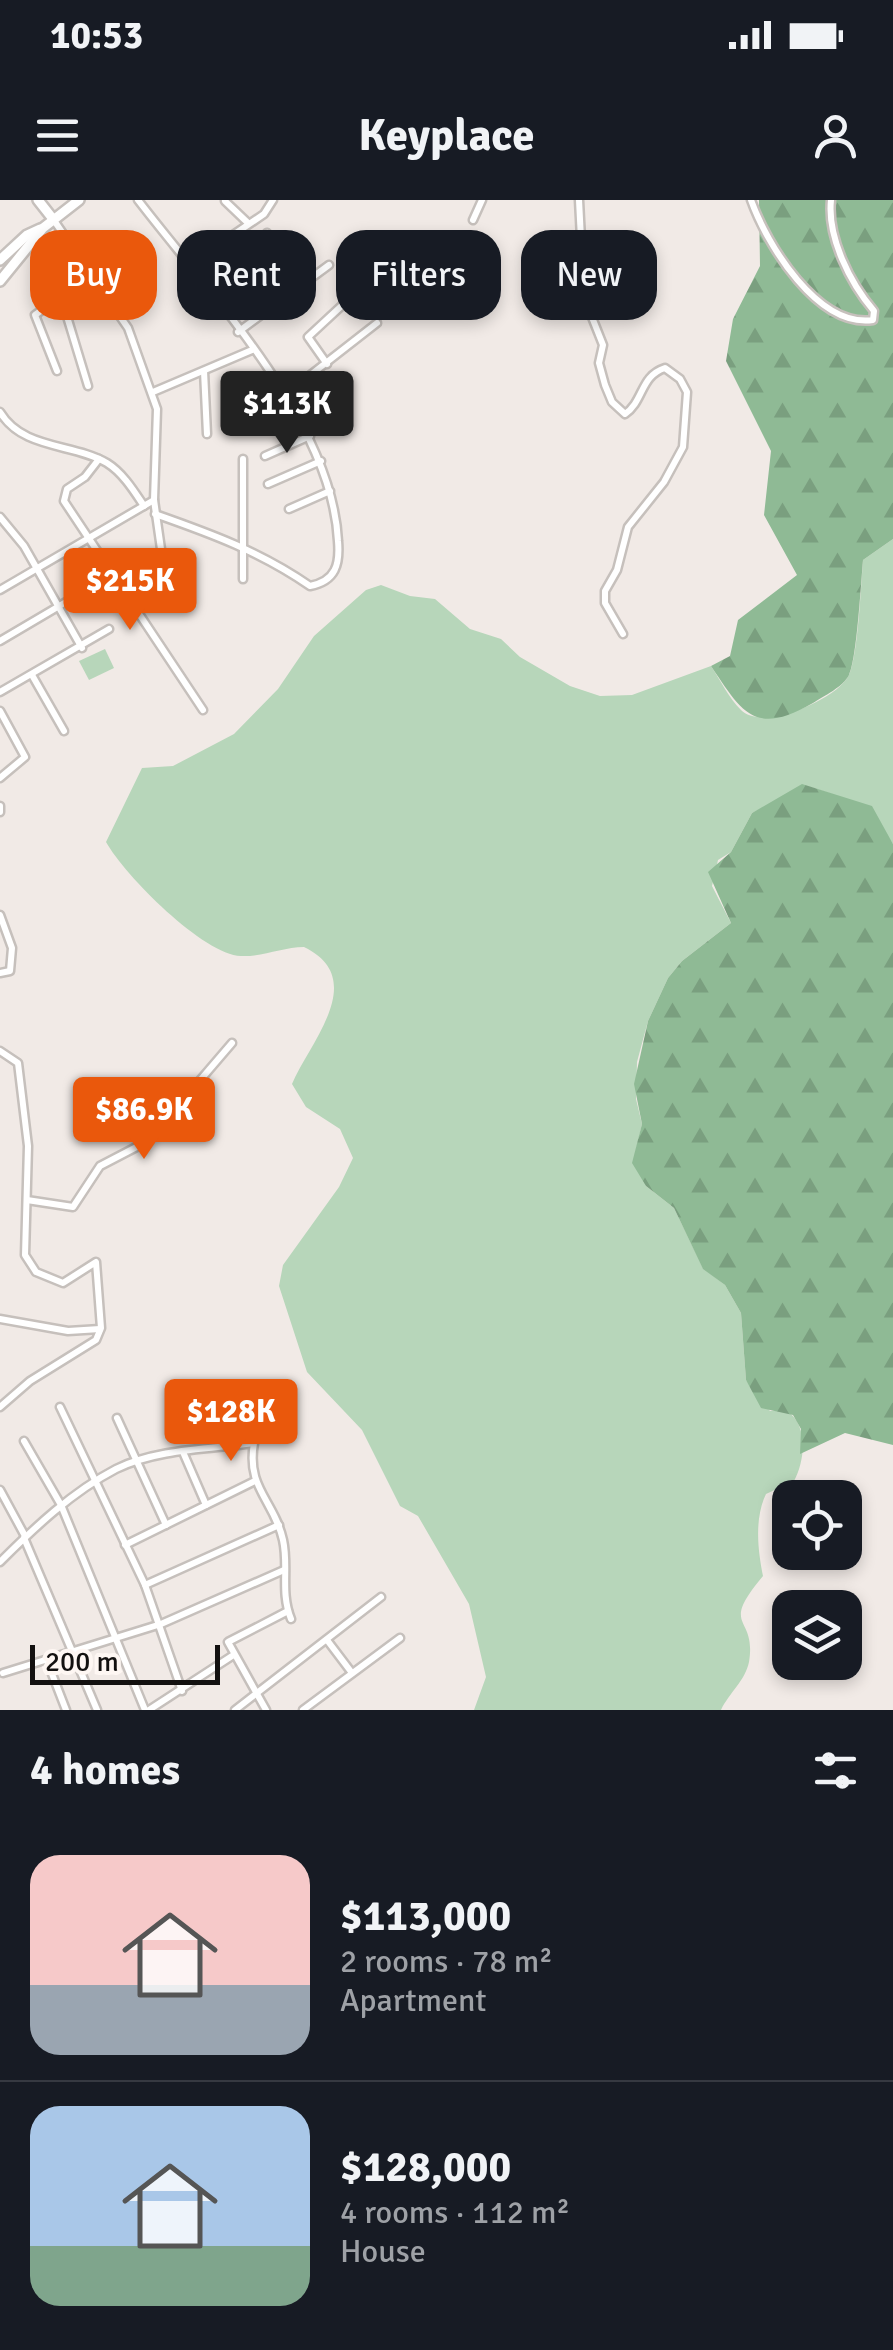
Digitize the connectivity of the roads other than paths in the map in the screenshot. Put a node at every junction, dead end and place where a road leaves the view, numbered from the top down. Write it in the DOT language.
graph roads {
  1 [pos="38,200"];
  2 [pos="79,200"];
  3 [pos="138,200"];
  4 [pos="225,200"];
  5 [pos="274,200"];
  6 [pos="482,200"];
  7 [pos="579,200"];
  8 [pos="751,200"];
  9 [pos="831,200"];
  10 [pos="221,210"];
  11 [pos="53,219"];
  12 [pos="473,220"];
  13 [pos="248,223"];
  14 [pos="42,228"];
  15 [pos="61,230"];
  16 [pos="238,230"];
  17 [pos="0,260"];
  18 [pos="328,265"];
  19 [pos="0,270"];
  20 [pos="316,274"];
  21 [pos="0,281"];
  22 [pos="336,310"];
  23 [pos="37,320"];
  24 [pos="68,320"];
  25 [pos="123,320"];
  26 [pos="254,320"];
  27 [pos="377,323"];
  28 [pos="238,332"];
  29 [pos="252,350"];
  30 [pos="326,364"];
  31 [pos="57,371"];
  32 [pos="204,371"];
  33 [pos="88,386"];
  34 [pos="283,391"];
  35 [pos="153,392"];
  36 [pos="242,403"];
  37 [pos="0,412"];
  38 [pos="296,412"];
  39 [pos="250,429"];
  40 [pos="208,434"];
  41 [pos="310,436"];
  42 [pos="265,456"];
  43 [pos="99,459"];
  44 [pos="243,459"];
  45 [pos="321,461"];
  46 [pos="268,484"];
  47 [pos="330,491"];
  48 [pos="154,500"];
  49 [pos="144,506"];
  50 [pos="289,509"];
  51 [pos="155,514"];
  52 [pos="0,517"];
  53 [pos="88,539"];
  54 [pos="243,545"];
  55 [pos="37,569"];
  56 [pos="105,579"];
  57 [pos="243,580"];
  58 [pos="0,590"];
  59 [pos="136,604"];
  60 [pos="58,607"];
  61 [pos="109,629"];
  62 [pos="622,634"];
  63 [pos="0,642"];
  64 [pos="82,648"];
  65 [pos="32,675"];
  66 [pos="0,692"];
  67 [pos="203,710"];
  68 [pos="0,711"];
  69 [pos="64,730"];
  70 [pos="0,778"];
  71 [pos="0,916"];
  72 [pos="0,974"];
  73 [pos="232,1044"];
  74 [pos="0,1051"];
  75 [pos="27,1200"];
  76 [pos="0,1319"];
  77 [pos="101,1328"];
  78 [pos="0,1407"];
  79 [pos="60,1407"];
  80 [pos="117,1418"];
  81 [pos="24,1441"];
  82 [pos="182,1452"];
  83 [pos="138,1462"];
  84 [pos="98,1481"];
  85 [pos="254,1481"];
  86 [pos="0,1490"];
  87 [pos="61,1505"];
  88 [pos="206,1505"];
  89 [pos="166,1525"];
  90 [pos="279,1525"];
  91 [pos="25,1537"];
  92 [pos="124,1545"];
  93 [pos="0,1562"];
  94 [pos="284,1570"];
  95 [pos="145,1585"];
  96 [pos="381,1597"];
  97 [pos="161,1624"];
  98 [pos="117,1636"];
  99 [pos="400,1638"];
  100 [pos="327,1640"];
  101 [pos="74,1652"];
  102 [pos="232,1656"];
  103 [pos="47,1661"];
  104 [pos="352,1673"];
  105 [pos="1,1674"];
  106 [pos="182,1691"];
  107 [pos="255,1695"];
  108 [pos="66,1710"];
  109 [pos="97,1710"];
  110 [pos="147,1710"];
  111 [pos="235,1710"];
  112 [pos="266,1710"];
  113 [pos="303,1710"];
  1 -- 11 [label="main road"];
  2 -- 11 [label="main road"];
  3 -- 28 [label="street"];
  4 -- 10 [label="street"];
  4 -- 13 [label="street"];
  5 -- 13 [label="street"];
  6 -- 12 [label="street"];
  7 -- 62 [label="street"];
  8 -- 9 [label="street"];
  11 -- 14 [label="main road"];
  11 -- 15 [label="street"];
  13 -- 16 [label="street"];
  14 -- 17 [label="main road"];
  14 -- 21 [label="main road"];
  17 -- 19 [label="main road"];
  18 -- 20 [label="street"];
  22 -- 30 [label="street"];
  23 -- 31 [label="street"];
  24 -- 33 [label="street"];
  25 -- 35 [label="street"];
  26 -- 28 [label="street"];
  27 -- 30 [label="street"];
  28 -- 29 [label="street"];
  29 -- 32 [label="street"];
  29 -- 34 [label="street"];
  30 -- 34 [label="street"];
  32 -- 35 [label="street"];
  32 -- 40 [label="street"];
  34 -- 36 [label="street"];
  34 -- 38 [label="street"];
  35 -- 48 [label="street"];
  37 -- 43 [label="street"];
  38 -- 39 [label="street"];
  38 -- 41 [label="street"];
  41 -- 42 [label="street"];
  41 -- 45 [label="street"];
  43 -- 49 [label="street"];
  43 -- 53 [label="street"];
  44 -- 54 [label="street"];
  45 -- 46 [label="street"];
  45 -- 47 [label="street"];
  47 -- 50 [label="street"];
  47 -- 54 [label="street"];
  48 -- 49 [label="street"];
  48 -- 51 [label="street"];
  49 -- 53 [label="street"];
  51 -- 54 [label="street"];
  51 -- 59 [label="street"];
  52 -- 55 [label="street"];
  53 -- 55 [label="street"];
  53 -- 59 [label="street"];
  54 -- 57 [label="street"];
  55 -- 58 [label="street"];
  55 -- 60 [label="street"];
  56 -- 60 [label="street"];
  59 -- 67 [label="street"];
  60 -- 63 [label="street"];
  60 -- 64 [label="street"];
  61 -- 64 [label="street"];
  64 -- 65 [label="street"];
  65 -- 66 [label="street"];
  65 -- 69 [label="street"];
  68 -- 70 [label="street"];
  71 -- 72 [label="street"];
  73 -- 75 [label="street"];
  74 -- 75 [label="street"];
  75 -- 77 [label="street"];
  76 -- 77 [label="street"];
  77 -- 78 [label="street"];
  79 -- 84 [label="street"];
  80 -- 83 [label="street"];
  81 -- 87 [label="street"];
  82 -- 83 [label="street"];
  82 -- 85 [label="street"];
  82 -- 88 [label="street"];
  83 -- 84 [label="street"];
  83 -- 89 [label="street"];
  84 -- 87 [label="street"];
  84 -- 92 [label="street"];
  85 -- 88 [label="street"];
  85 -- 90 [label="street"];
  86 -- 91 [label="street"];
  87 -- 91 [label="street"];
  87 -- 98 [label="street"];
  88 -- 89 [label="street"];
  89 -- 92 [label="street"];
  90 -- 94 [label="street"];
  90 -- 95 [label="street"];
  91 -- 93 [label="street"];
  91 -- 101 [label="street"];
  92 -- 95 [label="street"];
  94 -- 97 [label="street"];
  94 -- 102 [label="street"];
  95 -- 97 [label="street"];
  96 -- 100 [label="street"];
  97 -- 98 [label="street"];
  97 -- 106 [label="street"];
  98 -- 101 [label="street"];
  98 -- 110 [label="street"];
  99 -- 104 [label="street"];
  100 -- 104 [label="street"];
  100 -- 107 [label="street"];
  101 -- 103 [label="street"];
  101 -- 109 [label="street"];
  102 -- 106 [label="street"];
  102 -- 107 [label="street"];
  103 -- 105 [label="street"];
  103 -- 108 [label="street"];
  104 -- 113 [label="street"];
  106 -- 110 [label="street"];
  107 -- 111 [label="street"];
  107 -- 112 [label="street"];
}
